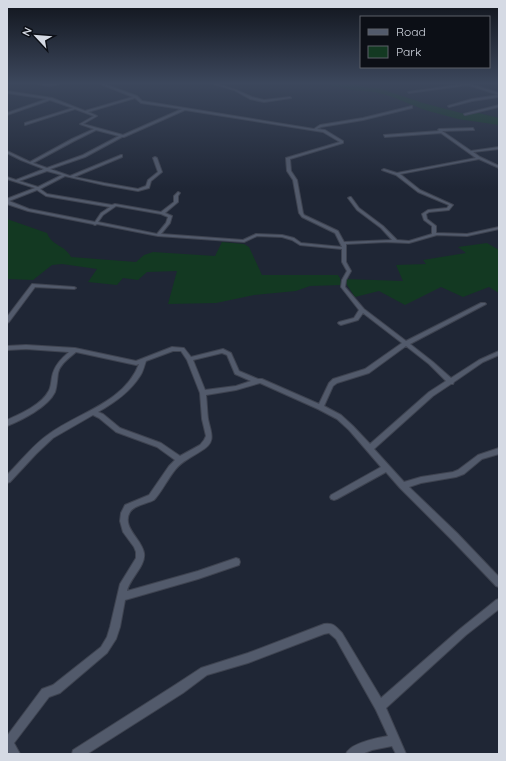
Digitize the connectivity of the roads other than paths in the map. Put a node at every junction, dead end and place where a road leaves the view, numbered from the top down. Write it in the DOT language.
graph roads {
  1 [pos="43,119"];
  2 [pos="91,119"];
  3 [pos="165,119"];
  4 [pos="247,119"];
  5 [pos="368,119"];
  6 [pos="26,124"];
  7 [pos="96,129"];
  8 [pos="315,129"];
  9 [pos="473,129"];
  10 [pos="440,132"];
  11 [pos="121,136"];
  12 [pos="385,136"];
  13 [pos="499,148"];
  14 [pos="7,152"];
  15 [pos="470,152"];
  16 [pos="122,156"];
  17 [pos="155,158"];
  18 [pos="479,158"];
  19 [pos="31,163"];
  20 [pos="499,168"];
  21 [pos="46,169"];
  22 [pos="384,170"];
  23 [pos="397,174"];
  24 [pos="64,176"];
  25 [pos="70,177"];
  26 [pos="7,178"];
  27 [pos="15,181"];
  28 [pos="39,188"];
  29 [pos="178,193"];
  30 [pos="350,198"];
  31 [pos="110,206"];
  32 [pos="162,213"];
  33 [pos="95,224"];
  34 [pos="499,228"];
  35 [pos="434,234"];
  36 [pos="158,235"];
  37 [pos="395,241"];
  38 [pos="343,246"];
  39 [pos="74,288"];
  40 [pos="483,304"];
  41 [pos="362,310"];
  42 [pos="7,321"];
  43 [pos="341,323"];
  44 [pos="405,344"];
  45 [pos="7,348"];
  46 [pos="75,350"];
  47 [pos="499,353"];
  48 [pos="189,360"];
  49 [pos="142,361"];
  50 [pos="256,381"];
  51 [pos="451,382"];
  52 [pos="203,393"];
  53 [pos="320,407"];
  54 [pos="92,412"];
  55 [pos="7,423"];
  56 [pos="369,449"];
  57 [pos="499,451"];
  58 [pos="180,460"];
  59 [pos="386,468"];
  60 [pos="7,480"];
  61 [pos="403,486"];
  62 [pos="334,497"];
  63 [pos="236,562"];
  64 [pos="499,583"];
  65 [pos="121,597"];
  66 [pos="499,603"];
  67 [pos="380,706"];
  68 [pos="394,740"];
  69 [pos="8,743"];
  70 [pos="15,754"];
  71 [pos="77,754"];
  72 [pos="351,754"];
  73 [pos="401,754"];
  1 -- 6 [label="street"];
  2 -- 7 [label="street"];
  3 -- 11 [label="street"];
  4 -- 8 [label="street"];
  5 -- 8 [label="street"];
  7 -- 11 [label="street"];
  7 -- 19 [label="street"];
  8 -- 38 [label="street"];
  9 -- 10 [label="street"];
  10 -- 12 [label="street"];
  10 -- 15 [label="street"];
  11 -- 21 [label="street"];
  13 -- 15 [label="street"];
  14 -- 19 [label="street"];
  15 -- 18 [label="street"];
  16 -- 25 [label="street"];
  17 -- 25 [label="street"];
  18 -- 20 [label="street"];
  18 -- 23 [label="street"];
  19 -- 21 [label="street"];
  21 -- 24 [label="street"];
  21 -- 27 [label="street"];
  22 -- 23 [label="street"];
  23 -- 35 [label="street"];
  24 -- 25 [label="street"];
  24 -- 28 [label="street"];
  26 -- 27 [label="street"];
  27 -- 28 [label="street"];
  28 -- 31 [label="street"];
  28 -- 33 [label="street"];
  29 -- 32 [label="street"];
  30 -- 37 [label="street"];
  31 -- 32 [label="street"];
  31 -- 33 [label="street"];
  32 -- 36 [label="street"];
  33 -- 36 [label="street"];
  34 -- 35 [label="street"];
  35 -- 37 [label="street"];
  36 -- 38 [label="street"];
  37 -- 38 [label="street"];
  38 -- 41 [label="street"];
  39 -- 42 [label="street"];
  40 -- 44 [label="street"];
  41 -- 43 [label="street"];
  41 -- 44 [label="street"];
  44 -- 51 [label="street"];
  44 -- 53 [label="street"];
  45 -- 46 [label="street"];
  46 -- 49 [label="street"];
  46 -- 55 [label="street"];
  47 -- 51 [label="street"];
  48 -- 49 [label="street"];
  48 -- 50 [label="street"];
  48 -- 52 [label="street"];
  49 -- 54 [label="street"];
  50 -- 52 [label="street"];
  50 -- 53 [label="street"];
  51 -- 56 [label="street"];
  52 -- 58 [label="street"];
  53 -- 56 [label="street"];
  54 -- 58 [label="street"];
  54 -- 60 [label="street"];
  56 -- 59 [label="street"];
  57 -- 61 [label="street"];
  58 -- 65 [label="street"];
  59 -- 61 [label="street"];
  59 -- 62 [label="street"];
  61 -- 64 [label="street"];
  63 -- 65 [label="street"];
  65 -- 69 [label="street"];
  66 -- 67 [label="street"];
  67 -- 68 [label="street"];
  67 -- 71 [label="street"];
  68 -- 72 [label="street"];
  68 -- 73 [label="street"];
  69 -- 70 [label="street"];
}
